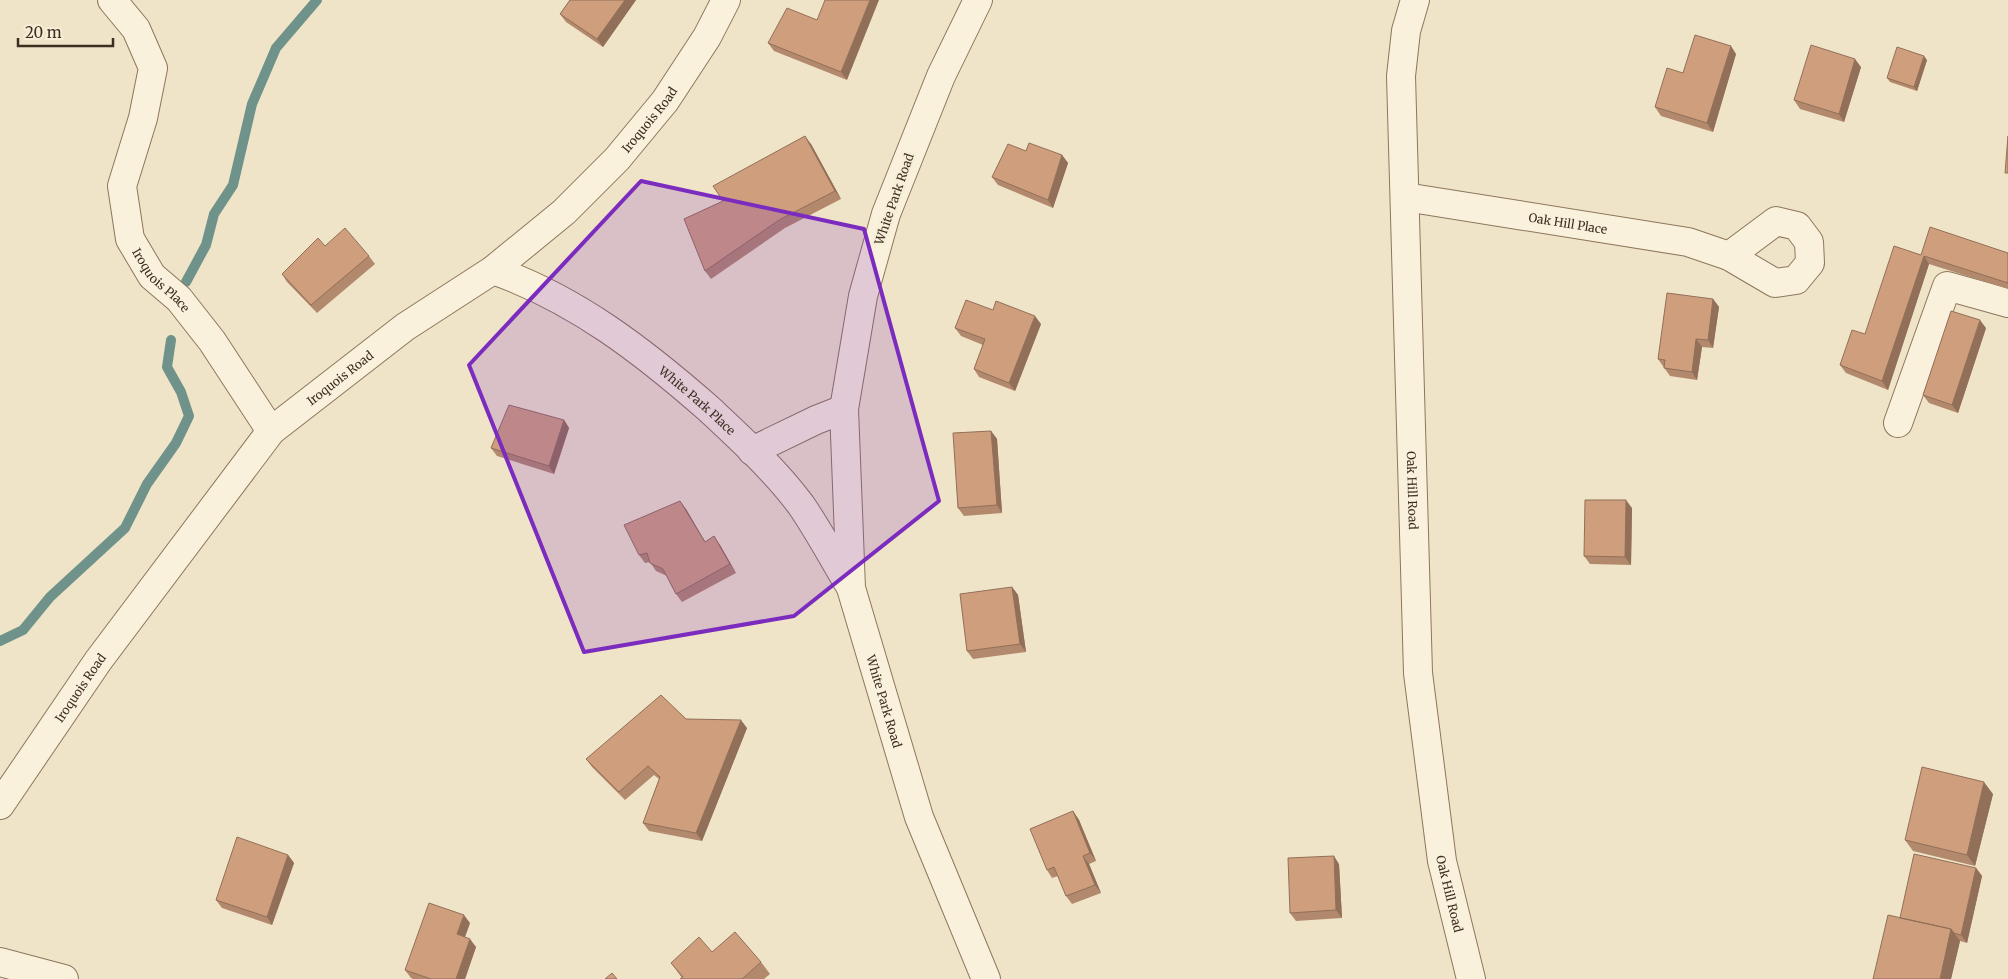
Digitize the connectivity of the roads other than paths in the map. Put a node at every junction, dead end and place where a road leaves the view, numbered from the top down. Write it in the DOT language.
graph roads {
  1 [pos="112,0"];
  2 [pos="726,0"];
  3 [pos="978,0"];
  4 [pos="1414,0"];
  5 [pos="1405,197"];
  6 [pos="1728,256"];
  7 [pos="493,270"];
  8 [pos="2008,303"];
  9 [pos="844,409"];
  10 [pos="1898,423"];
  11 [pos="272,431"];
  12 [pos="752,451"];
  13 [pos="851,588"];
  14 [pos="0,805"];
  15 [pos="0,962"];
  16 [pos="64,979"];
  17 [pos="986,979"];
  18 [pos="1471,979"];
  1 -- 11 [label="street, Iroquois Place"];
  2 -- 7 [label="street, Iroquois Road"];
  3 -- 9 [label="street, White Park Road"];
  4 -- 5 [label="street, Oak Hill Road"];
  5 -- 6 [label="street, Oak Hill Place"];
  5 -- 18 [label="street, Oak Hill Road"];
  7 -- 11 [label="street, Iroquois Road"];
  7 -- 12 [label="street, White Park Place"];
  8 -- 10 [label="street"];
  9 -- 12 [label="street"];
  9 -- 13 [label="street, White Park Road"];
  11 -- 14 [label="street, Iroquois Road"];
  12 -- 13 [label="street, White Park Place"];
  13 -- 17 [label="street, White Park Road"];
  15 -- 16 [label="street"];
}
